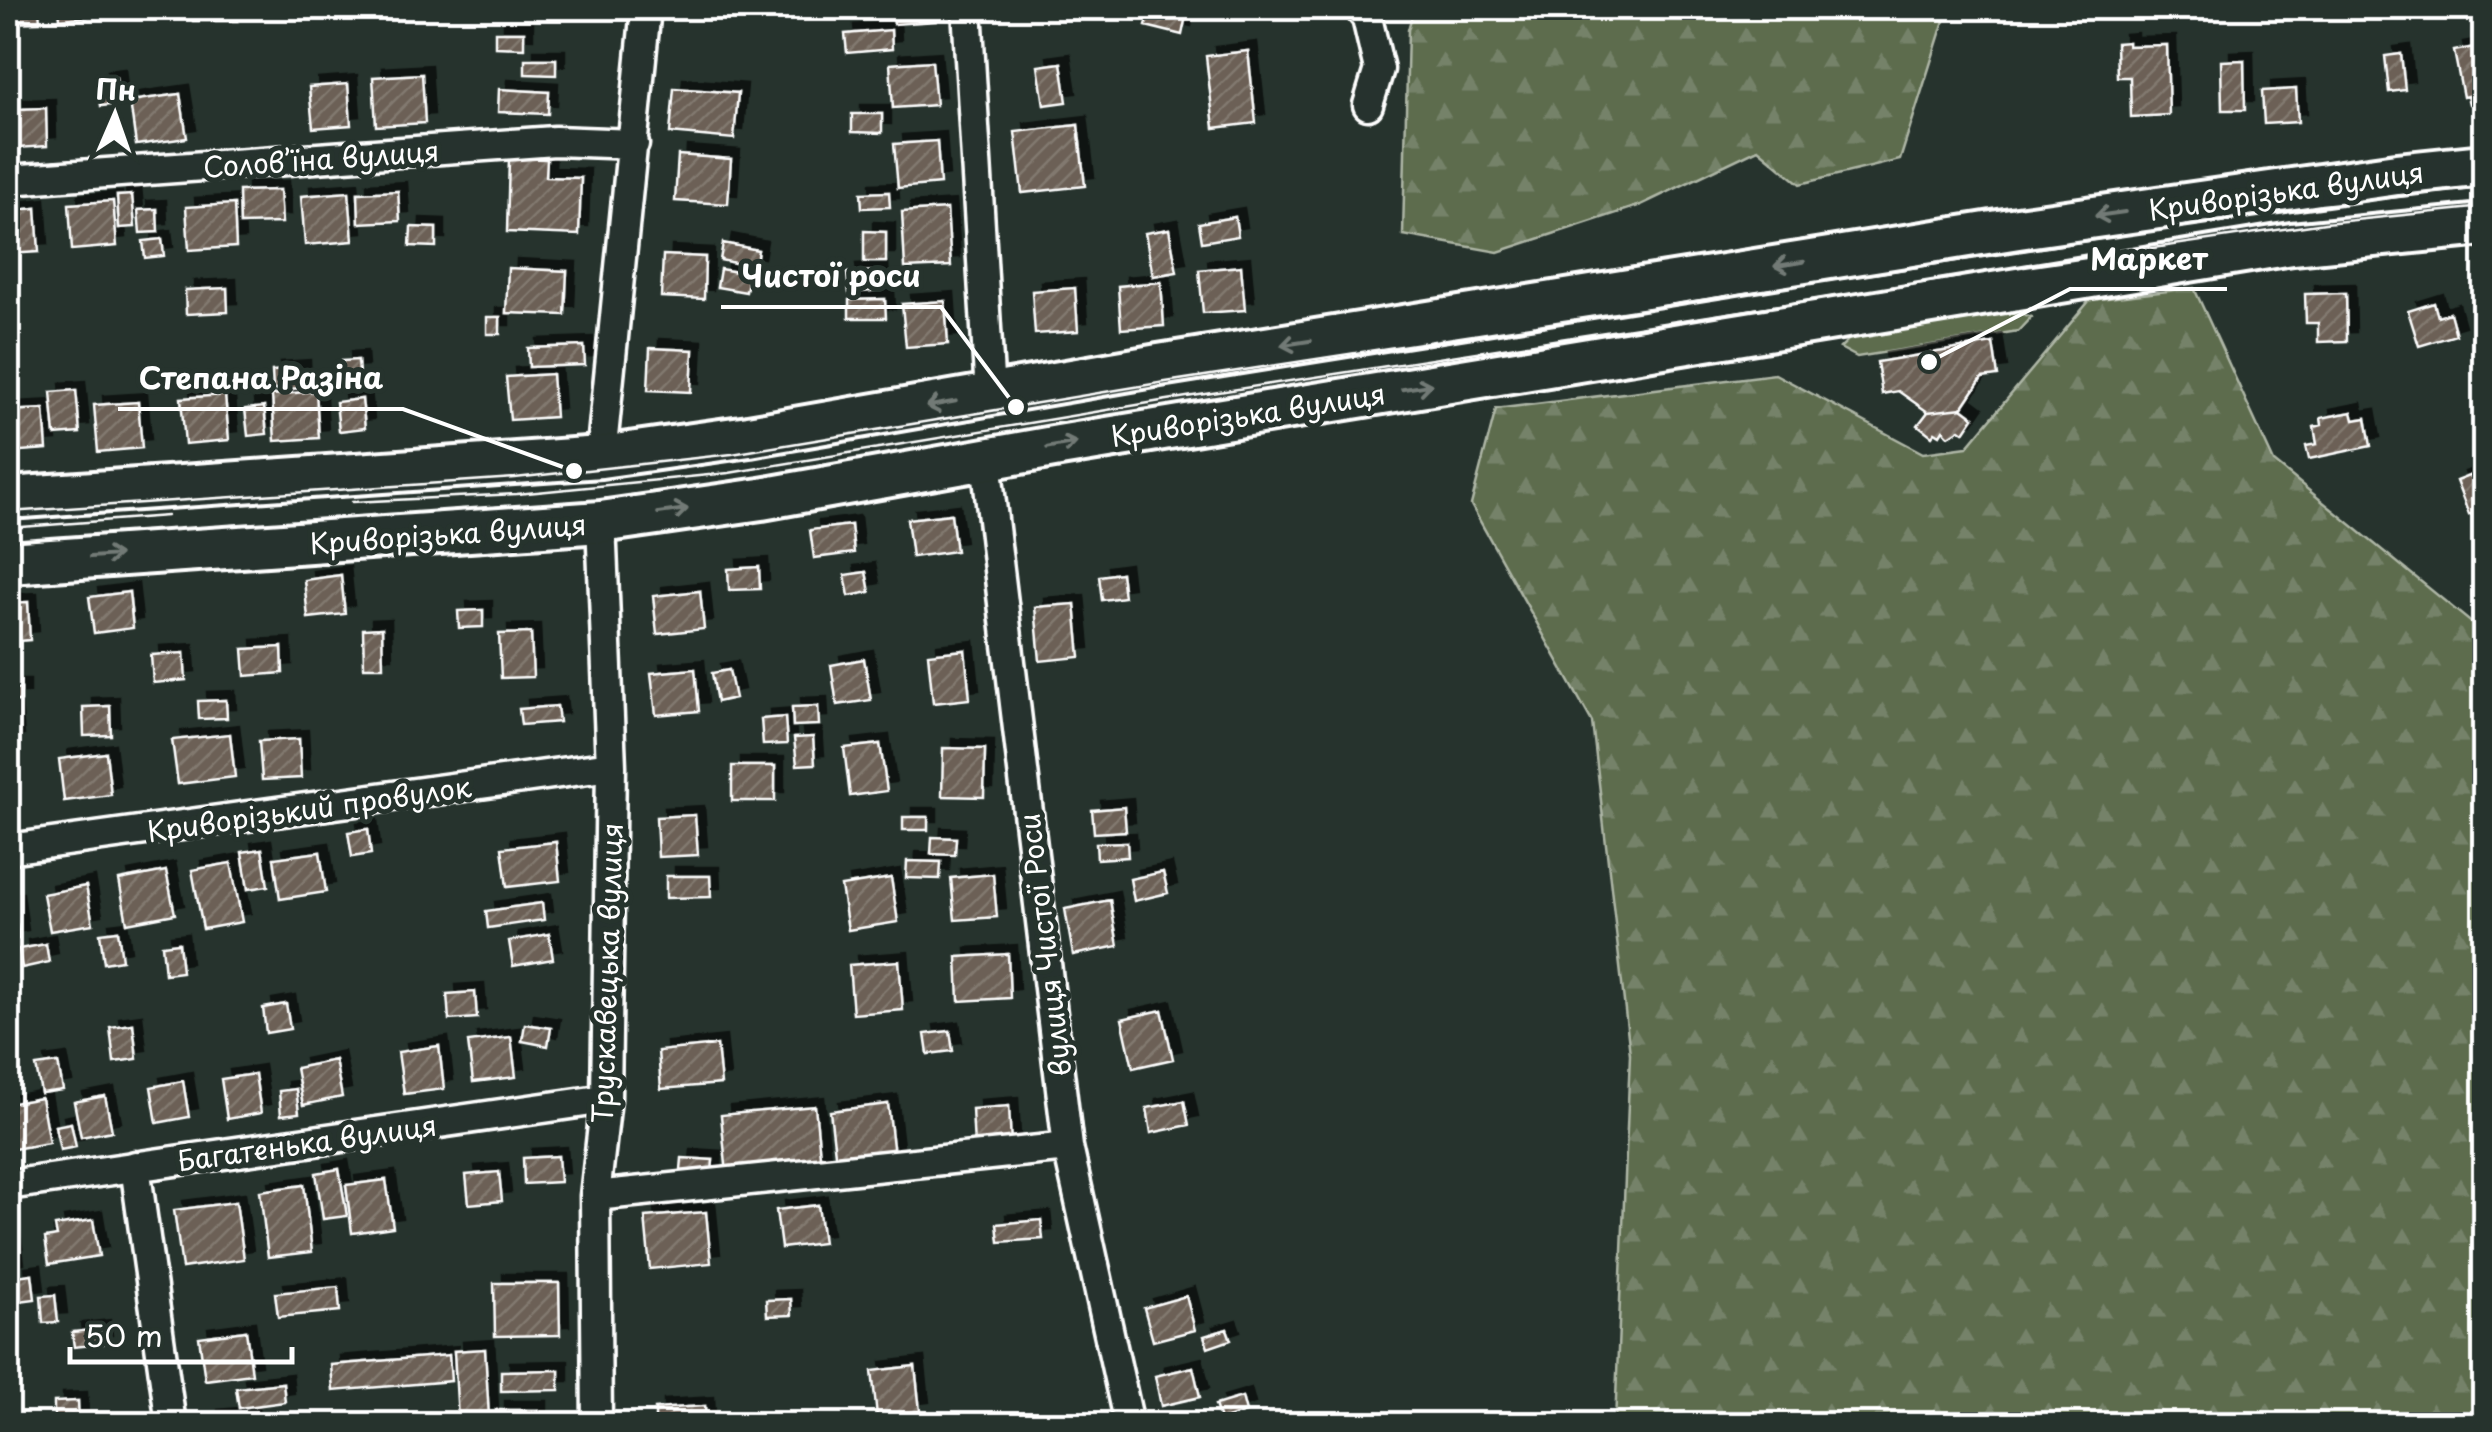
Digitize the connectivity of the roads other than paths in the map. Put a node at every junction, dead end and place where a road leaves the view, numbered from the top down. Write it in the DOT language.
graph roads {
  1 [pos="646,8"];
  2 [pos="967,8"];
  3 [pos="1359,8"];
  4 [pos="1368,105"];
  5 [pos="634,144"];
  6 [pos="2484,164"];
  7 [pos="8,180"];
  8 [pos="2484,225"];
  9 [pos="990,395"];
  10 [pos="601,457"];
  11 [pos="986,461"];
  12 [pos="8,498"];
  13 [pos="601,522"];
  14 [pos="8,562"];
  15 [pos="611,766"];
  16 [pos="8,849"];
  17 [pos="606,1099"];
  18 [pos="1068,1148"];
  19 [pos="134,1166"];
  20 [pos="8,1184"];
  21 [pos="595,1196"];
  22 [pos="171,1424"];
  23 [pos="598,1424"];
  24 [pos="1129,1424"];
  1 -- 5 [label="street"];
  2 -- 9 [label="street"];
  3 -- 4 [label="street"];
  5 -- 7 [label="street, Соловʼїна вулиця"];
  5 -- 10 [label="street"];
  6 -- 9 [label="main road, Криворізька вулиця, one-way"];
  11 -- 8 [label="main road, Криворізька вулиця, one-way"];
  9 -- 10 [label="main road, Криворізька вулиця, one-way"];
  10 -- 12 [label="main road, Криворізька вулиця"];
  13 -- 11 [label="main road, Криворізька вулиця, one-way"];
  11 -- 18 [label="street, вулиця Чистої Роси"];
  14 -- 13 [label="main road, Криворізька вулиця, one-way"];
  13 -- 15 [label="street, Трускавецька вулиця"];
  15 -- 16 [label="street, Криворізький провулок"];
  15 -- 17 [label="street, Трускавецька вулиця"];
  17 -- 19 [label="street, Багатенька вулиця"];
  17 -- 21 [label="street, Трускавецька вулиця"];
  18 -- 21 [label="street"];
  18 -- 24 [label="street, вулиця Чистої Роси"];
  19 -- 20 [label="street, Багатенька вулиця"];
  19 -- 22 [label="street"];
  21 -- 23 [label="street, Трускавецька вулиця"];
}
